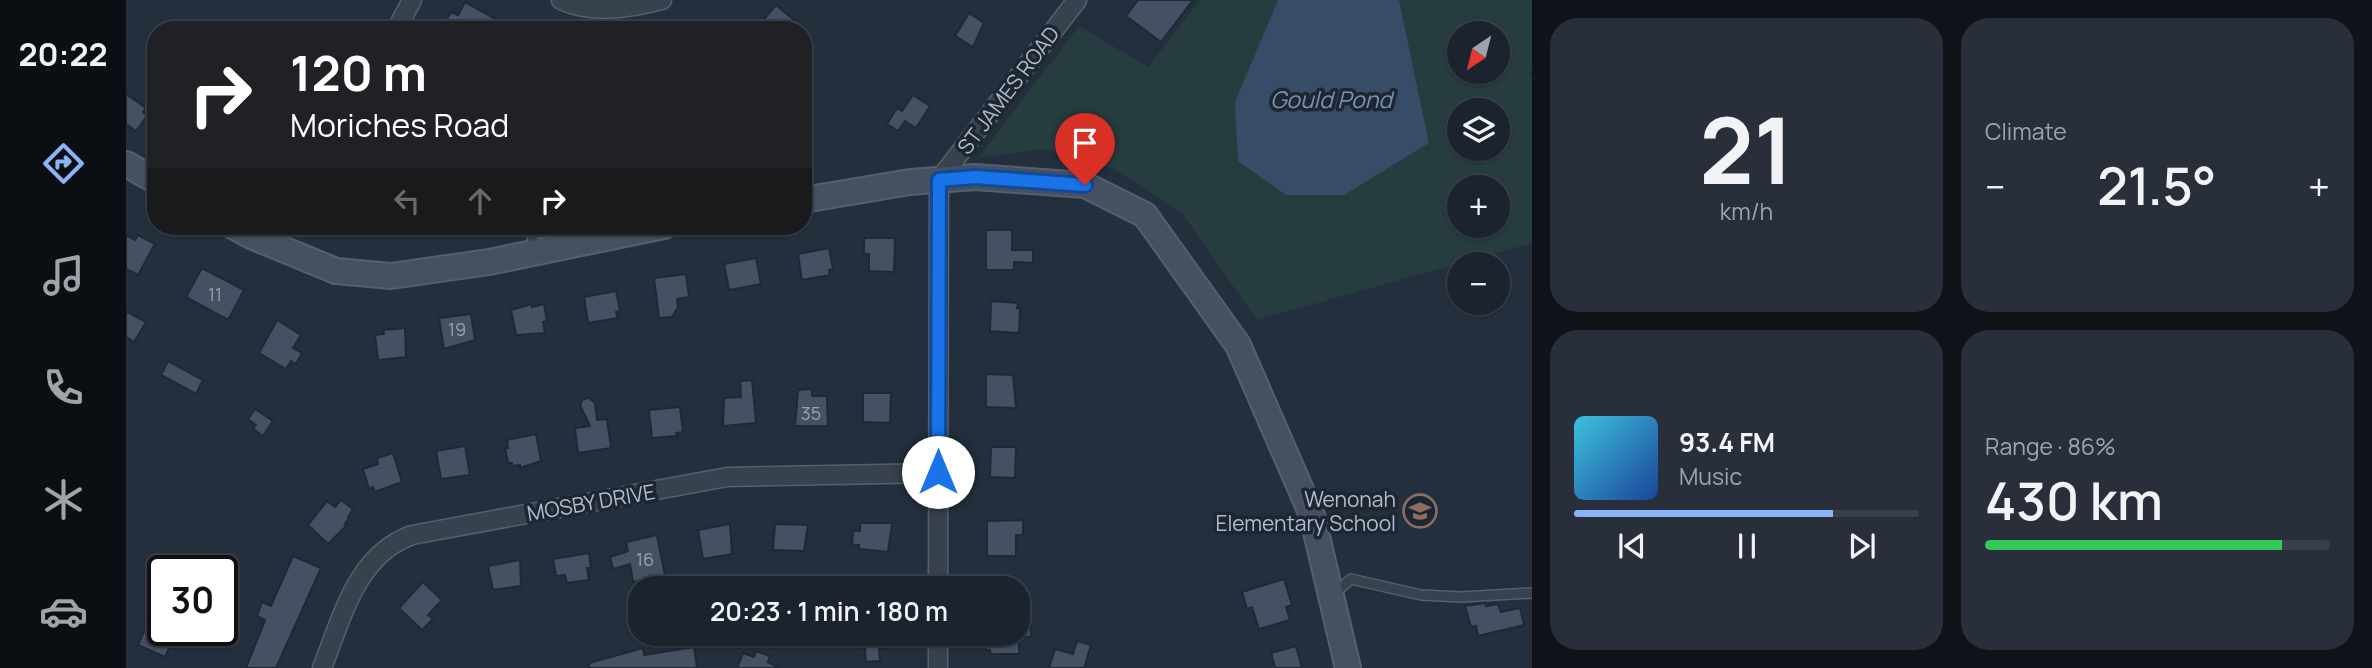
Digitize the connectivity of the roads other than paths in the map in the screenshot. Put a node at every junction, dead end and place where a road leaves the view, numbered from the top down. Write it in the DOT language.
graph roads {
  1 [pos="412,0"];
  2 [pos="561,0"];
  3 [pos="662,0"];
  4 [pos="1077,0"];
  5 [pos="401,21"];
  6 [pos="126,164"];
  7 [pos="147,176"];
  8 [pos="939,180"];
  9 [pos="812,198"];
  10 [pos="249,235"];
  11 [pos="532,235"];
  12 [pos="615,235"];
  13 [pos="535,252"];
  14 [pos="938,472"];
  15 [pos="938,576"];
  16 [pos="1532,593"];
  17 [pos="1331,597"];
  18 [pos="938,646"];
  19 [pos="322,668"];
  20 [pos="938,668"];
  21 [pos="1348,668"];
  1 -- 5 [label="street"];
  2 -- 3 [label="street"];
  4 -- 8 [label="street, ST JAMES ROAD"];
  6 -- 7 [label="street"];
  8 -- 9 [label="street"];
  8 -- 14 [label="street"];
  8 -- 17 [label="street"];
  10 -- 13 [label="street"];
  11 -- 13 [label="lane"];
  12 -- 13 [label="street"];
  14 -- 15 [label="street"];
  14 -- 19 [label="street, MOSBY DRIVE"];
  16 -- 17 [label="lane"];
  17 -- 21 [label="street"];
  18 -- 20 [label="street"];
}
